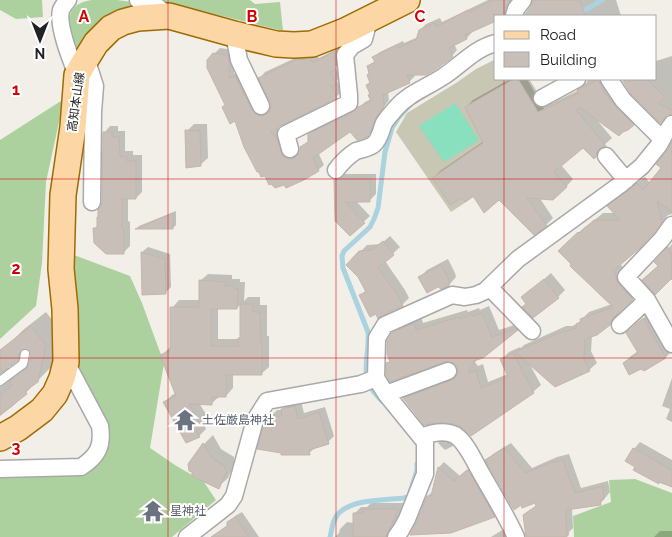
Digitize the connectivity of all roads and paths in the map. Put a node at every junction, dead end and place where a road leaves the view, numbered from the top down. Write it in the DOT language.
graph roads {
  1 [pos="68,0"];
  2 [pos="138,0"];
  3 [pos="406,0"];
  4 [pos="523,0"];
  5 [pos="514,15"];
  6 [pos="169,16"];
  7 [pos="368,19"];
  8 [pos="234,34"];
  9 [pos="494,44"];
  10 [pos="82,67"];
  11 [pos="575,80"];
  12 [pos="610,80"];
  13 [pos="542,98"];
  14 [pos="261,106"];
  15 [pos="672,124"];
  16 [pos="662,139"];
  17 [pos="290,148"];
  18 [pos="606,156"];
  19 [pos="336,170"];
  20 [pos="626,180"];
  21 [pos="92,202"];
  22 [pos="672,226"];
  23 [pos="489,287"];
  24 [pos="647,300"];
  25 [pos="620,325"];
  26 [pos="532,331"];
  27 [pos="672,344"];
  28 [pos="25,354"];
  29 [pos="66,362"];
  30 [pos="448,372"];
  31 [pos="0,380"];
  32 [pos="368,381"];
  33 [pos="386,394"];
  34 [pos="421,437"];
  35 [pos="0,438"];
  36 [pos="0,469"];
  37 [pos="205,531"];
  38 [pos="187,537"];
  39 [pos="396,537"];
  40 [pos="516,537"];
  1 -- 10 [label="street"];
  2 -- 6 [label="street"];
  3 -- 7 [label="main road, 高知本山線"];
  4 -- 5 [label="street"];
  6 -- 8 [label="main road, 高知本山線"];
  6 -- 10 [label="main road, 高知本山線"];
  7 -- 8 [label="main road, 高知本山線"];
  7 -- 17 [label="street"];
  8 -- 14 [label="street"];
  9 -- 19 [label="street"];
  10 -- 21 [label="street"];
  10 -- 29 [label="main road, 高知本山線"];
  11 -- 13 [label="street"];
  12 -- 16 [label="street"];
  15 -- 16 [label="street"];
  16 -- 20 [label="street"];
  18 -- 20 [label="street"];
  20 -- 23 [label="street"];
  22 -- 24 [label="street"];
  23 -- 26 [label="street"];
  23 -- 32 [label="street"];
  24 -- 25 [label="street"];
  24 -- 27 [label="street"];
  28 -- 31 [label="lane"];
  29 -- 35 [label="main road, 高知本山線"];
  29 -- 36 [label="street"];
  30 -- 33 [label="street"];
  32 -- 33 [label="street"];
  32 -- 37 [label="street"];
  33 -- 34 [label="street"];
  34 -- 39 [label="street"];
  34 -- 40 [label="street"];
  37 -- 38 [label="street"];
}
